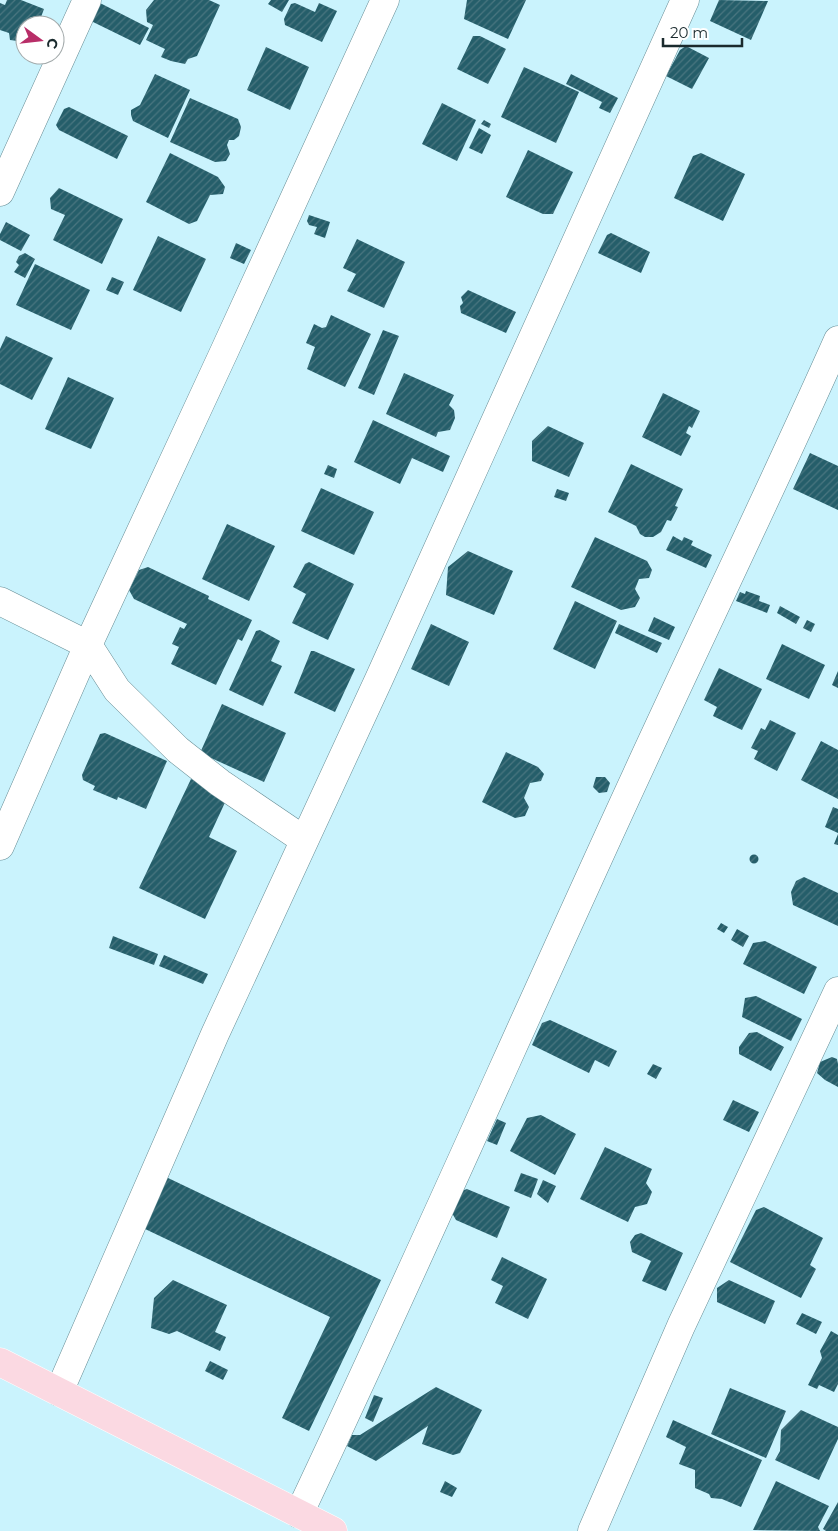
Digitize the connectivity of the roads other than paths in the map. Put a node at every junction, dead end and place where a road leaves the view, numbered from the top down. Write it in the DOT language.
graph roads {
  1 [pos="87,0"];
  2 [pos="385,0"];
  3 [pos="685,0"];
  4 [pos="0,192"];
  5 [pos="838,340"];
  6 [pos="0,601"];
  7 [pos="88,645"];
  8 [pos="304,840"];
  9 [pos="0,846"];
  10 [pos="838,991"];
  11 [pos="0,1362"];
  12 [pos="59,1392"];
  13 [pos="299,1514"];
  14 [pos="333,1531"];
  15 [pos="592,1531"];
  1 -- 4 [label="street"];
  2 -- 7 [label="street"];
  3 -- 8 [label="street"];
  5 -- 13 [label="street"];
  6 -- 7 [label="street"];
  7 -- 8 [label="street"];
  7 -- 9 [label="street"];
  8 -- 12 [label="street"];
  10 -- 15 [label="street"];
  11 -- 12 [label="main road"];
  12 -- 13 [label="main road"];
  13 -- 14 [label="main road"];
}
